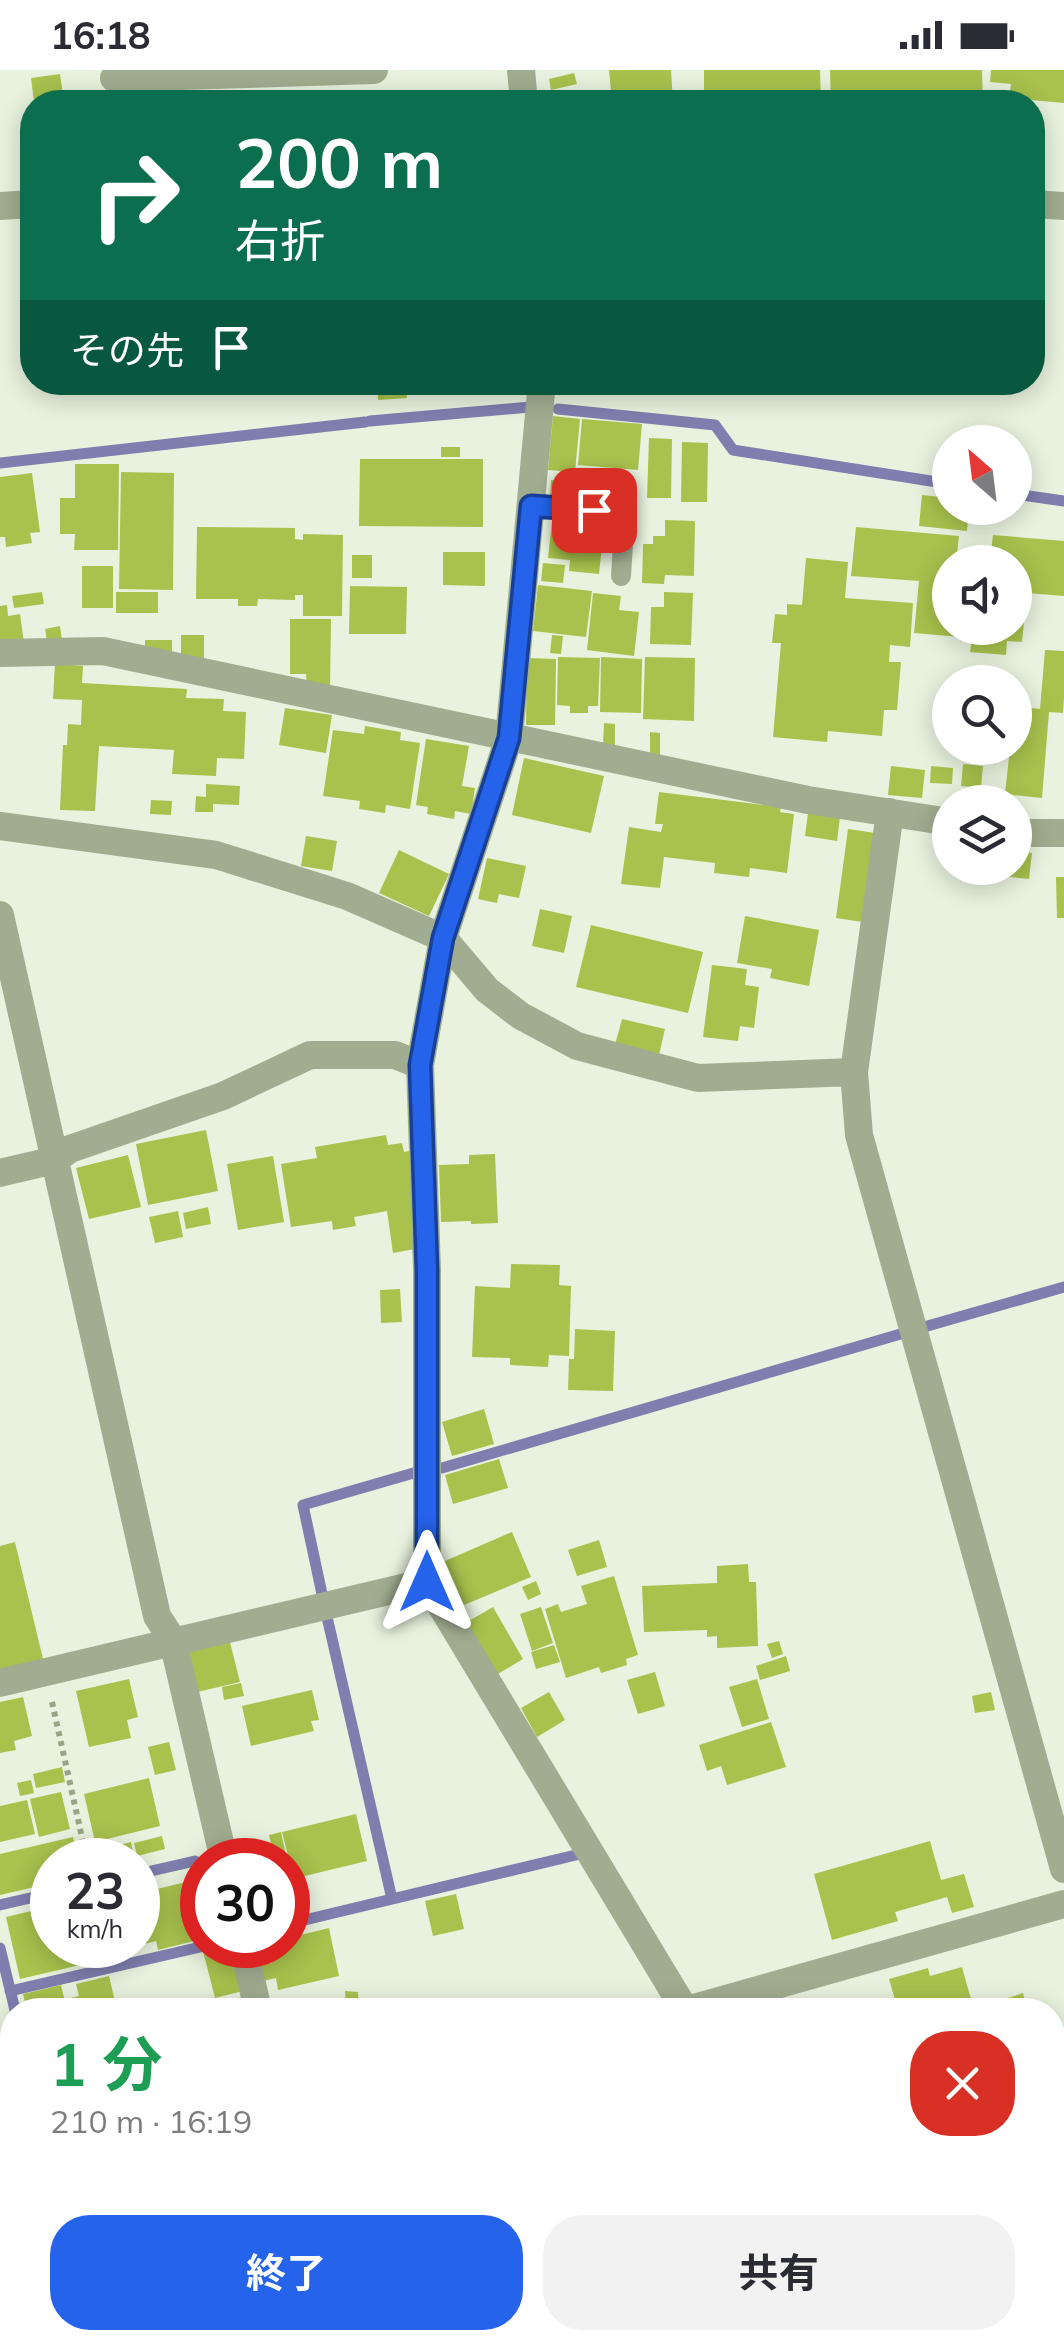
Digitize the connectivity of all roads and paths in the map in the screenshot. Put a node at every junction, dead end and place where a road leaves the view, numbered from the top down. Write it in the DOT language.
graph roads {
  1 [pos="374,70"];
  2 [pos="115,84"];
  3 [pos="541,395"];
  4 [pos="531,506"];
  5 [pos="620,576"];
  6 [pos="0,653"];
  7 [pos="509,738"];
  8 [pos="890,812"];
  9 [pos="932,819"];
  10 [pos="0,826"];
  11 [pos="1032,834"];
  12 [pos="1064,834"];
  13 [pos="0,915"];
  14 [pos="443,938"];
  15 [pos="420,1065"];
  16 [pos="854,1072"];
  17 [pos="55,1160"];
  18 [pos="0,1173"];
  19 [pos="427,1582"];
  20 [pos="173,1641"];
  21 [pos="46,1672"];
  22 [pos="0,1682"];
  23 [pos="82,1838"];
  24 [pos="219,1838"];
  25 [pos="1064,1869"];
  26 [pos="1064,1904"];
  27 [pos="248,1968"];
  28 [pos="255,1998"];
  29 [pos="679,1998"];
  30 [pos="729,1998"];
  1 -- 2 [label="street"];
  3 -- 4 [label="street"];
  4 -- 5 [label="lane"];
  4 -- 7 [label="street"];
  6 -- 7 [label="street"];
  7 -- 8 [label="street"];
  7 -- 14 [label="street"];
  8 -- 9 [label="street"];
  8 -- 16 [label="street"];
  10 -- 14 [label="street"];
  11 -- 12 [label="street"];
  13 -- 17 [label="street"];
  14 -- 15 [label="street"];
  14 -- 16 [label="street"];
  15 -- 17 [label="street"];
  15 -- 19 [label="street"];
  16 -- 25 [label="street"];
  17 -- 18 [label="street"];
  17 -- 20 [label="street"];
  19 -- 20 [label="street"];
  19 -- 29 [label="street"];
  20 -- 21 [label="street"];
  20 -- 24 [label="street"];
  21 -- 22 [label="street"];
  21 -- 23 [label="path"];
  26 -- 30 [label="street"];
  27 -- 28 [label="street"];
}
